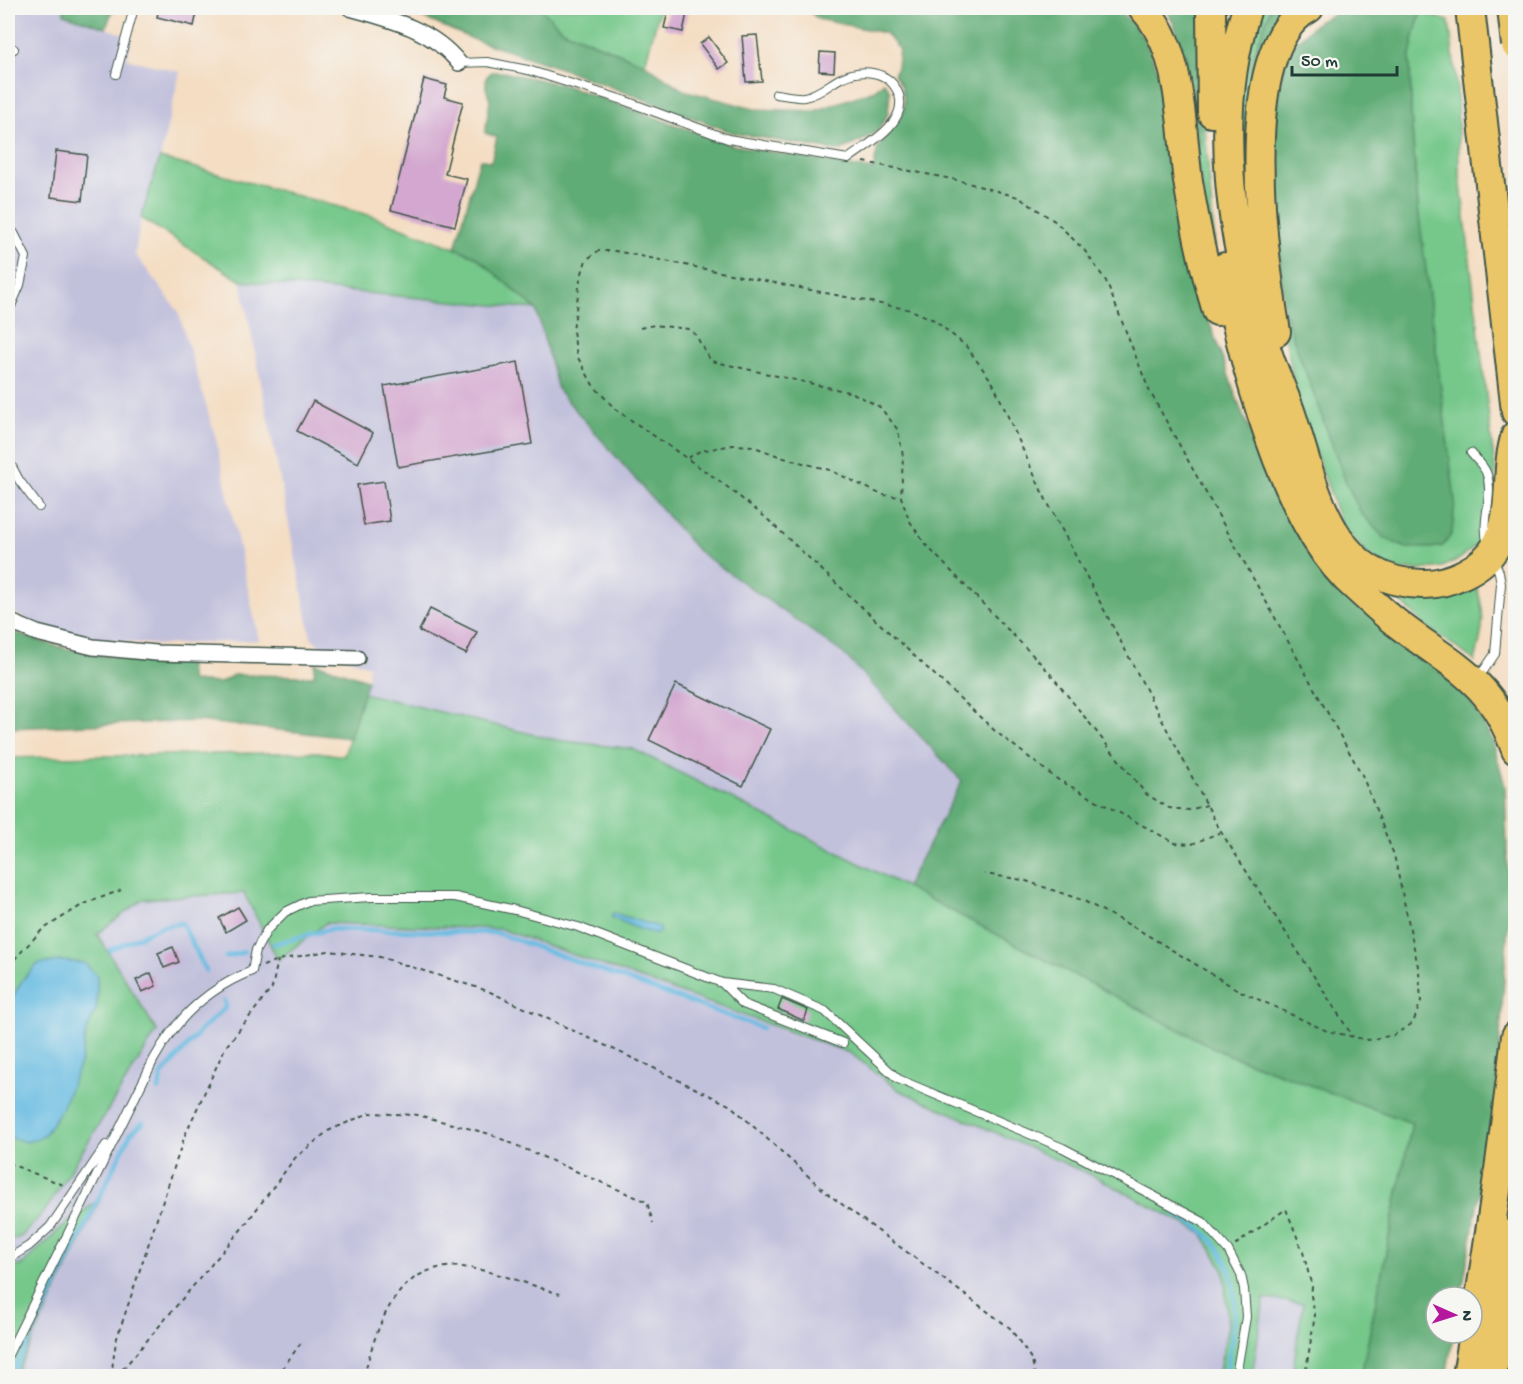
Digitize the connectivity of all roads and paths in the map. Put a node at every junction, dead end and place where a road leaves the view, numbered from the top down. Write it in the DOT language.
graph roads {
  1 [pos="134,8"];
  2 [pos="350,8"];
  3 [pos="1143,8"];
  4 [pos="1190,8"];
  5 [pos="1211,8"];
  6 [pos="1247,8"];
  7 [pos="1309,8"];
  8 [pos="1470,8"];
  9 [pos="1512,8"];
  10 [pos="1171,11"];
  11 [pos="1515,45"];
  12 [pos="459,63"];
  13 [pos="116,74"];
  14 [pos="776,94"];
  15 [pos="848,159"];
  16 [pos="8,231"];
  17 [pos="8,313"];
  18 [pos="640,328"];
  19 [pos="1289,411"];
  20 [pos="1515,412"];
  21 [pos="1260,413"];
  22 [pos="1515,435"];
  23 [pos="1471,453"];
  24 [pos="687,458"];
  25 [pos="8,459"];
  26 [pos="901,497"];
  27 [pos="39,507"];
  28 [pos="1491,553"];
  29 [pos="8,621"];
  30 [pos="357,658"];
  31 [pos="1473,679"];
  32 [pos="1515,750"];
  33 [pos="1207,805"];
  34 [pos="1221,832"];
  35 [pos="985,874"];
  36 [pos="121,890"];
  37 [pos="278,960"];
  38 [pos="8,966"];
  39 [pos="252,970"];
  40 [pos="722,983"];
  41 [pos="1515,1036"];
  42 [pos="1353,1037"];
  43 [pos="843,1043"];
  44 [pos="120,1124"];
  45 [pos="8,1163"];
  46 [pos="75,1190"];
  47 [pos="653,1222"];
  48 [pos="1515,1231"];
  49 [pos="1228,1250"];
  50 [pos="8,1259"];
  51 [pos="560,1294"];
  52 [pos="303,1340"];
  53 [pos="8,1355"];
  54 [pos="111,1377"];
  55 [pos="117,1377"];
  56 [pos="276,1377"];
  57 [pos="364,1377"];
  58 [pos="1035,1377"];
  59 [pos="1236,1377"];
  60 [pos="1305,1377"];
  61 [pos="1467,1377"];
  62 [pos="1492,1377"];
  1 -- 13 [label="lane"];
  2 -- 12 [label="street"];
  3 -- 21 [label="highway"];
  4 -- 10 [label="path"];
  5 -- 21 [label="highway"];
  6 -- 19 [label="highway"];
  7 -- 19 [label="highway"];
  8 -- 20 [label="highway"];
  9 -- 11 [label="highway, bridge"];
  12 -- 15 [label="lane"];
  14 -- 15 [label="lane"];
  15 -- 42 [label="path"];
  16 -- 17 [label="lane"];
  18 -- 26 [label="path"];
  19 -- 28 [label="highway"];
  21 -- 31 [label="highway"];
  22 -- 28 [label="highway"];
  23 -- 28 [label="lane"];
  24 -- 26 [label="path"];
  24 -- 33 [label="path"];
  24 -- 34 [label="path"];
  25 -- 27 [label="lane"];
  26 -- 33 [label="path"];
  28 -- 31 [label="lane"];
  29 -- 30 [label="street"];
  31 -- 32 [label="highway"];
  33 -- 34 [label="path"];
  34 -- 42 [label="path"];
  35 -- 42 [label="path"];
  36 -- 38 [label="path"];
  37 -- 39 [label="path"];
  37 -- 54 [label="path"];
  37 -- 58 [label="path"];
  39 -- 40 [label="lane"];
  39 -- 44 [label="lane"];
  40 -- 43 [label="lane"];
  40 -- 49 [label="lane"];
  41 -- 61 [label="highway"];
  44 -- 46 [label="lane"];
  44 -- 53 [label="lane"];
  45 -- 46 [label="path"];
  46 -- 50 [label="lane"];
  47 -- 55 [label="path"];
  48 -- 62 [label="highway"];
  49 -- 59 [label="lane"];
  49 -- 60 [label="path"];
  51 -- 57 [label="path"];
  52 -- 56 [label="path"];
}
